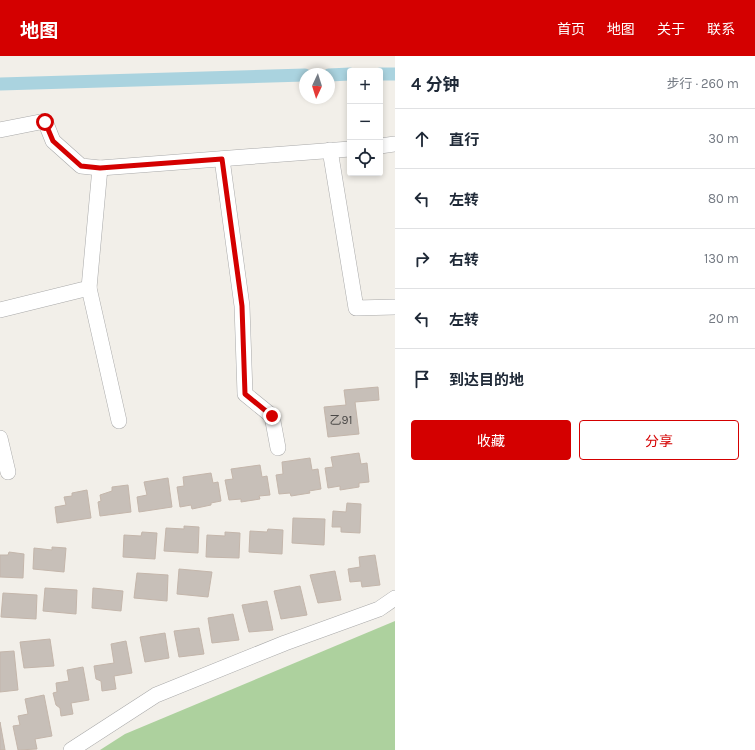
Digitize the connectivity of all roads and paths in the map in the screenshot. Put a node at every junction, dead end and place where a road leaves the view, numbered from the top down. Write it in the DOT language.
graph roads {
  1 [pos="0,130"];
  2 [pos="395,144"];
  3 [pos="383,146"];
  4 [pos="347,149"];
  5 [pos="330,150"];
  6 [pos="222,159"];
  7 [pos="100,168"];
  8 [pos="89,288"];
  9 [pos="395,308"];
  10 [pos="0,310"];
  11 [pos="119,420"];
  12 [pos="0,438"];
  13 [pos="278,448"];
  14 [pos="8,472"];
  15 [pos="395,598"];
  16 [pos="71,750"];
  1 -- 7 [label="street"];
  2 -- 3 [label="street"];
  4 -- 5 [label="street"];
  5 -- 6 [label="street"];
  5 -- 9 [label="street"];
  6 -- 7 [label="street"];
  6 -- 13 [label="street"];
  7 -- 8 [label="street"];
  8 -- 10 [label="street"];
  8 -- 11 [label="street"];
  12 -- 14 [label="street"];
  15 -- 16 [label="street"];
}
